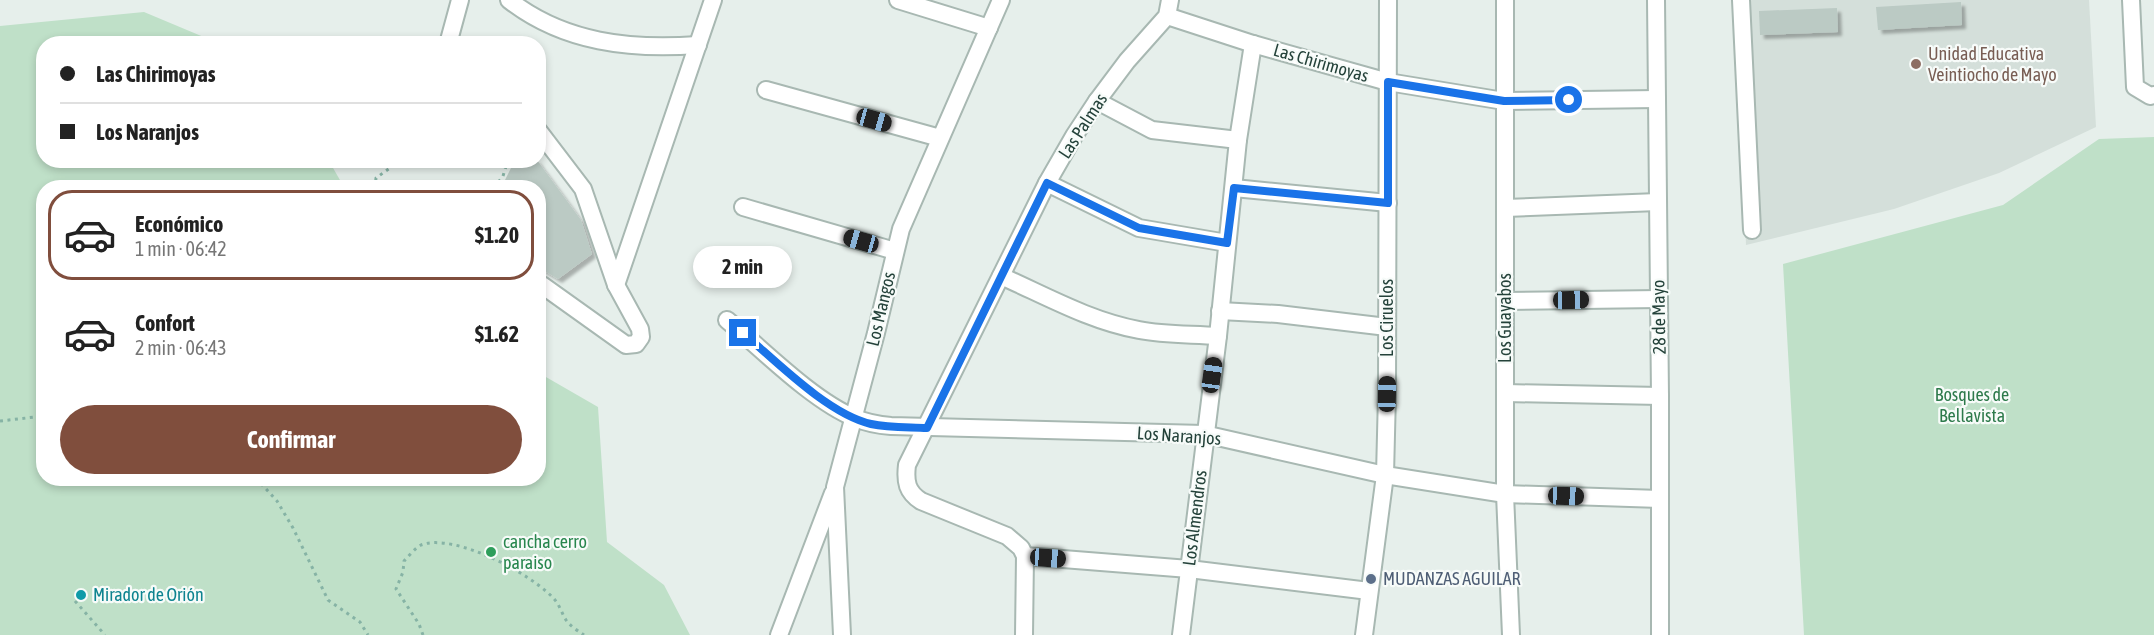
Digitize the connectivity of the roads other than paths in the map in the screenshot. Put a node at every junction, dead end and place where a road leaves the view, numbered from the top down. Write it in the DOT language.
graph roads {
  1 [pos="460,0"];
  2 [pos="509,0"];
  3 [pos="713,0"];
  4 [pos="898,0"];
  5 [pos="1001,0"];
  6 [pos="1388,0"];
  7 [pos="1505,0"];
  8 [pos="1656,0"];
  9 [pos="1741,0"];
  10 [pos="2131,0"];
  11 [pos="1169,8"];
  12 [pos="989,28"];
  13 [pos="450,36"];
  14 [pos="1253,44"];
  15 [pos="698,45"];
  16 [pos="1388,82"];
  17 [pos="766,90"];
  18 [pos="2154,95"];
  19 [pos="1657,99"];
  20 [pos="1097,101"];
  21 [pos="1504,101"];
  22 [pos="940,138"];
  23 [pos="546,140"];
  24 [pos="1238,140"];
  25 [pos="1047,183"];
  26 [pos="1234,188"];
  27 [pos="1658,202"];
  28 [pos="1388,203"];
  29 [pos="743,207"];
  30 [pos="1505,208"];
  31 [pos="1752,230"];
  32 [pos="1227,243"];
  33 [pos="895,251"];
  34 [pos="1001,276"];
  35 [pos="616,285"];
  36 [pos="546,288"];
  37 [pos="1659,299"];
  38 [pos="1505,301"];
  39 [pos="1220,311"];
  40 [pos="727,320"];
  41 [pos="1388,327"];
  42 [pos="1218,336"];
  43 [pos="1506,393"];
  44 [pos="1660,396"];
  45 [pos="853,418"];
  46 [pos="927,428"];
  47 [pos="1204,434"];
  48 [pos="1385,475"];
  49 [pos="835,487"];
  50 [pos="1505,494"];
  51 [pos="1660,499"];
  52 [pos="1025,556"];
  53 [pos="1189,569"];
  54 [pos="1369,591"];
  55 [pos="779,635"];
  56 [pos="842,635"];
  57 [pos="1024,635"];
  58 [pos="1181,635"];
  59 [pos="1364,635"];
  60 [pos="1511,635"];
  61 [pos="1660,635"];
  1 -- 13 [label="street"];
  2 -- 15 [label="street"];
  3 -- 15 [label="street"];
  4 -- 12 [label="street"];
  5 -- 12 [label="street, Los Mangos"];
  6 -- 16 [label="street, Los Ciruelos"];
  7 -- 21 [label="street, Los Guayabos"];
  8 -- 19 [label="street, 28 de Mayo"];
  9 -- 31 [label="street"];
  10 -- 18 [label="street"];
  11 -- 14 [label="street, Las Chirimoyas"];
  11 -- 20 [label="street, Las Palmas"];
  12 -- 22 [label="street, Los Mangos"];
  14 -- 16 [label="street, Las Chirimoyas"];
  14 -- 24 [label="street, Los Almendros"];
  15 -- 35 [label="street"];
  16 -- 21 [label="street, Las Chirimoyas"];
  16 -- 28 [label="street, Los Ciruelos"];
  17 -- 22 [label="street"];
  19 -- 21 [label="street, Las Chirimoyas"];
  19 -- 27 [label="street, 28 de Mayo"];
  20 -- 24 [label="street"];
  20 -- 25 [label="street, Las Palmas"];
  21 -- 30 [label="street, Los Guayabos"];
  22 -- 33 [label="street, Los Mangos"];
  23 -- 35 [label="street"];
  24 -- 26 [label="street, Los Almendros"];
  25 -- 32 [label="street"];
  25 -- 34 [label="street, Las Palmas"];
  26 -- 28 [label="street"];
  26 -- 32 [label="street, Los Almendros"];
  27 -- 30 [label="street"];
  27 -- 37 [label="street, 28 de Mayo"];
  28 -- 41 [label="street, Los Ciruelos"];
  29 -- 33 [label="street"];
  30 -- 38 [label="street, Los Guayabos"];
  32 -- 39 [label="street, Los Almendros"];
  33 -- 45 [label="street, Los Mangos"];
  34 -- 42 [label="street"];
  34 -- 46 [label="street, Las Palmas"];
  35 -- 36 [label="street"];
  37 -- 38 [label="street"];
  37 -- 44 [label="street, 28 de Mayo"];
  38 -- 43 [label="street, Los Guayabos"];
  39 -- 41 [label="street"];
  39 -- 42 [label="street, Los Almendros"];
  40 -- 45 [label="street, Los Naranjos"];
  41 -- 48 [label="street, Los Ciruelos"];
  42 -- 47 [label="street, Los Almendros"];
  43 -- 44 [label="street"];
  43 -- 50 [label="street, Los Guayabos"];
  44 -- 51 [label="street, 28 de Mayo"];
  45 -- 46 [label="street, Los Naranjos"];
  45 -- 49 [label="street, Los Mangos"];
  46 -- 47 [label="street, Los Naranjos"];
  46 -- 52 [label="street, Las Palmas"];
  47 -- 48 [label="street, Los Naranjos"];
  47 -- 53 [label="street, Los Almendros"];
  48 -- 50 [label="street, Los Naranjos"];
  48 -- 54 [label="street, Los Ciruelos"];
  49 -- 55 [label="street"];
  49 -- 56 [label="street, Los Mangos"];
  50 -- 51 [label="street, Los Naranjos"];
  50 -- 60 [label="street, Los Guayabos"];
  51 -- 61 [label="street, 28 de Mayo"];
  52 -- 53 [label="street"];
  52 -- 57 [label="street"];
  53 -- 54 [label="street"];
  53 -- 58 [label="street, Los Almendros"];
  54 -- 59 [label="street, Los Ciruelos"];
}
